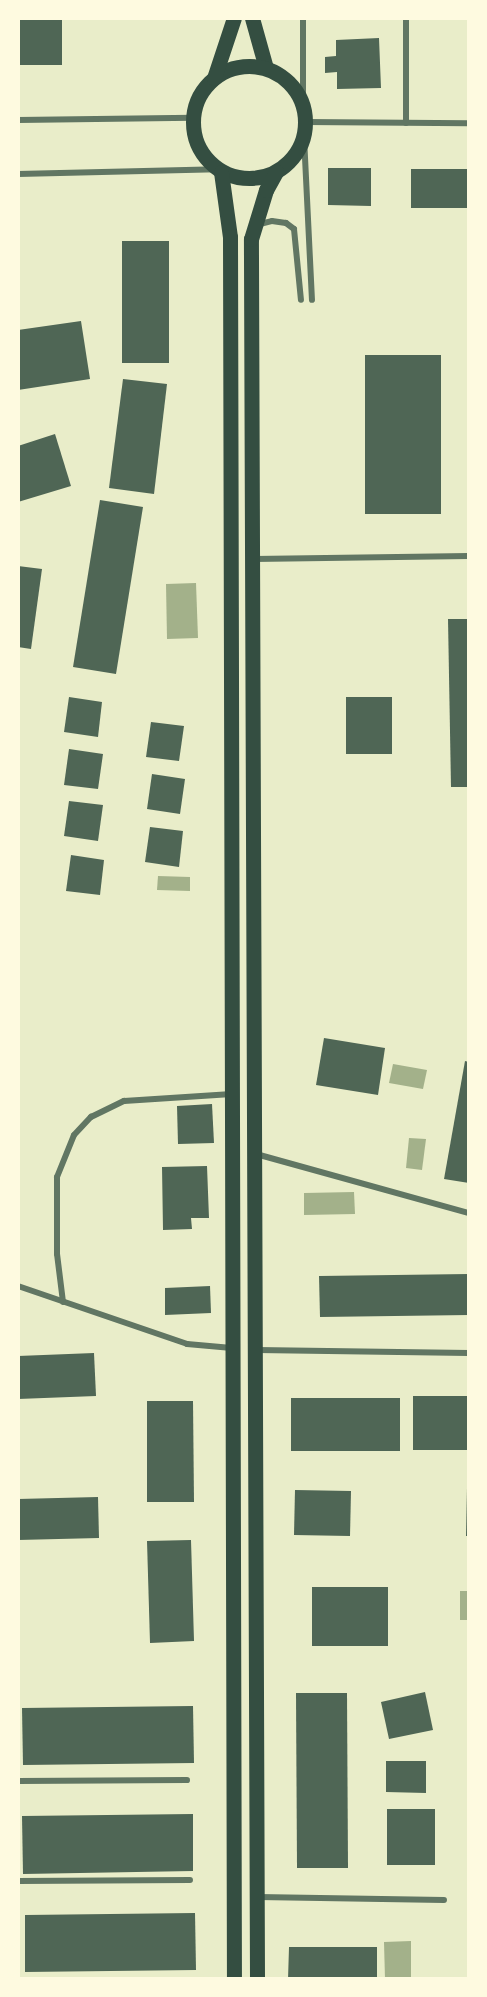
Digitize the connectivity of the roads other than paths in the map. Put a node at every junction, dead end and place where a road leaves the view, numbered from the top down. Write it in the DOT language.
graph roads {
  1 [pos="234,18"];
  2 [pos="252,18"];
  3 [pos="303,18"];
  4 [pos="406,18"];
  5 [pos="266,68"];
  6 [pos="214,78"];
  7 [pos="303,103"];
  8 [pos="193,118"];
  9 [pos="18,120"];
  10 [pos="406,123"];
  11 [pos="469,123"];
  12 [pos="305,130"];
  13 [pos="219,170"];
  14 [pos="276,172"];
  15 [pos="18,174"];
  16 [pos="255,225"];
  17 [pos="301,300"];
  18 [pos="312,300"];
  19 [pos="469,556"];
  20 [pos="252,559"];
  21 [pos="232,1095"];
  22 [pos="254,1154"];
  23 [pos="469,1213"];
  24 [pos="18,1286"];
  25 [pos="63,1302"];
  26 [pos="232,1348"];
  27 [pos="255,1350"];
  28 [pos="469,1353"];
  29 [pos="187,1780"];
  30 [pos="18,1781"];
  31 [pos="190,1880"];
  32 [pos="18,1881"];
  33 [pos="256,1896"];
  34 [pos="444,1900"];
  35 [pos="234,1979"];
  36 [pos="257,1979"];
  1 -- 6 [label="main road"];
  2 -- 5 [label="main road"];
  3 -- 7 [label="street"];
  4 -- 10 [label="street"];
  5 -- 6 [label="main road"];
  5 -- 7 [label="main road"];
  6 -- 8 [label="main road"];
  7 -- 12 [label="main road"];
  8 -- 9 [label="street"];
  8 -- 13 [label="main road"];
  10 -- 11 [label="street"];
  10 -- 12 [label="street"];
  12 -- 14 [label="main road"];
  12 -- 18 [label="street"];
  13 -- 14 [label="main road"];
  13 -- 15 [label="street"];
  13 -- 21 [label="main road"];
  14 -- 16 [label="main road"];
  16 -- 17 [label="street"];
  16 -- 20 [label="main road"];
  19 -- 20 [label="street"];
  20 -- 22 [label="main road"];
  21 -- 25 [label="street"];
  21 -- 26 [label="main road"];
  22 -- 23 [label="street"];
  22 -- 27 [label="main road"];
  24 -- 25 [label="street"];
  25 -- 26 [label="street"];
  26 -- 35 [label="main road"];
  27 -- 28 [label="street"];
  27 -- 33 [label="main road"];
  29 -- 30 [label="street"];
  31 -- 32 [label="street"];
  33 -- 34 [label="street"];
  33 -- 36 [label="main road"];
}
